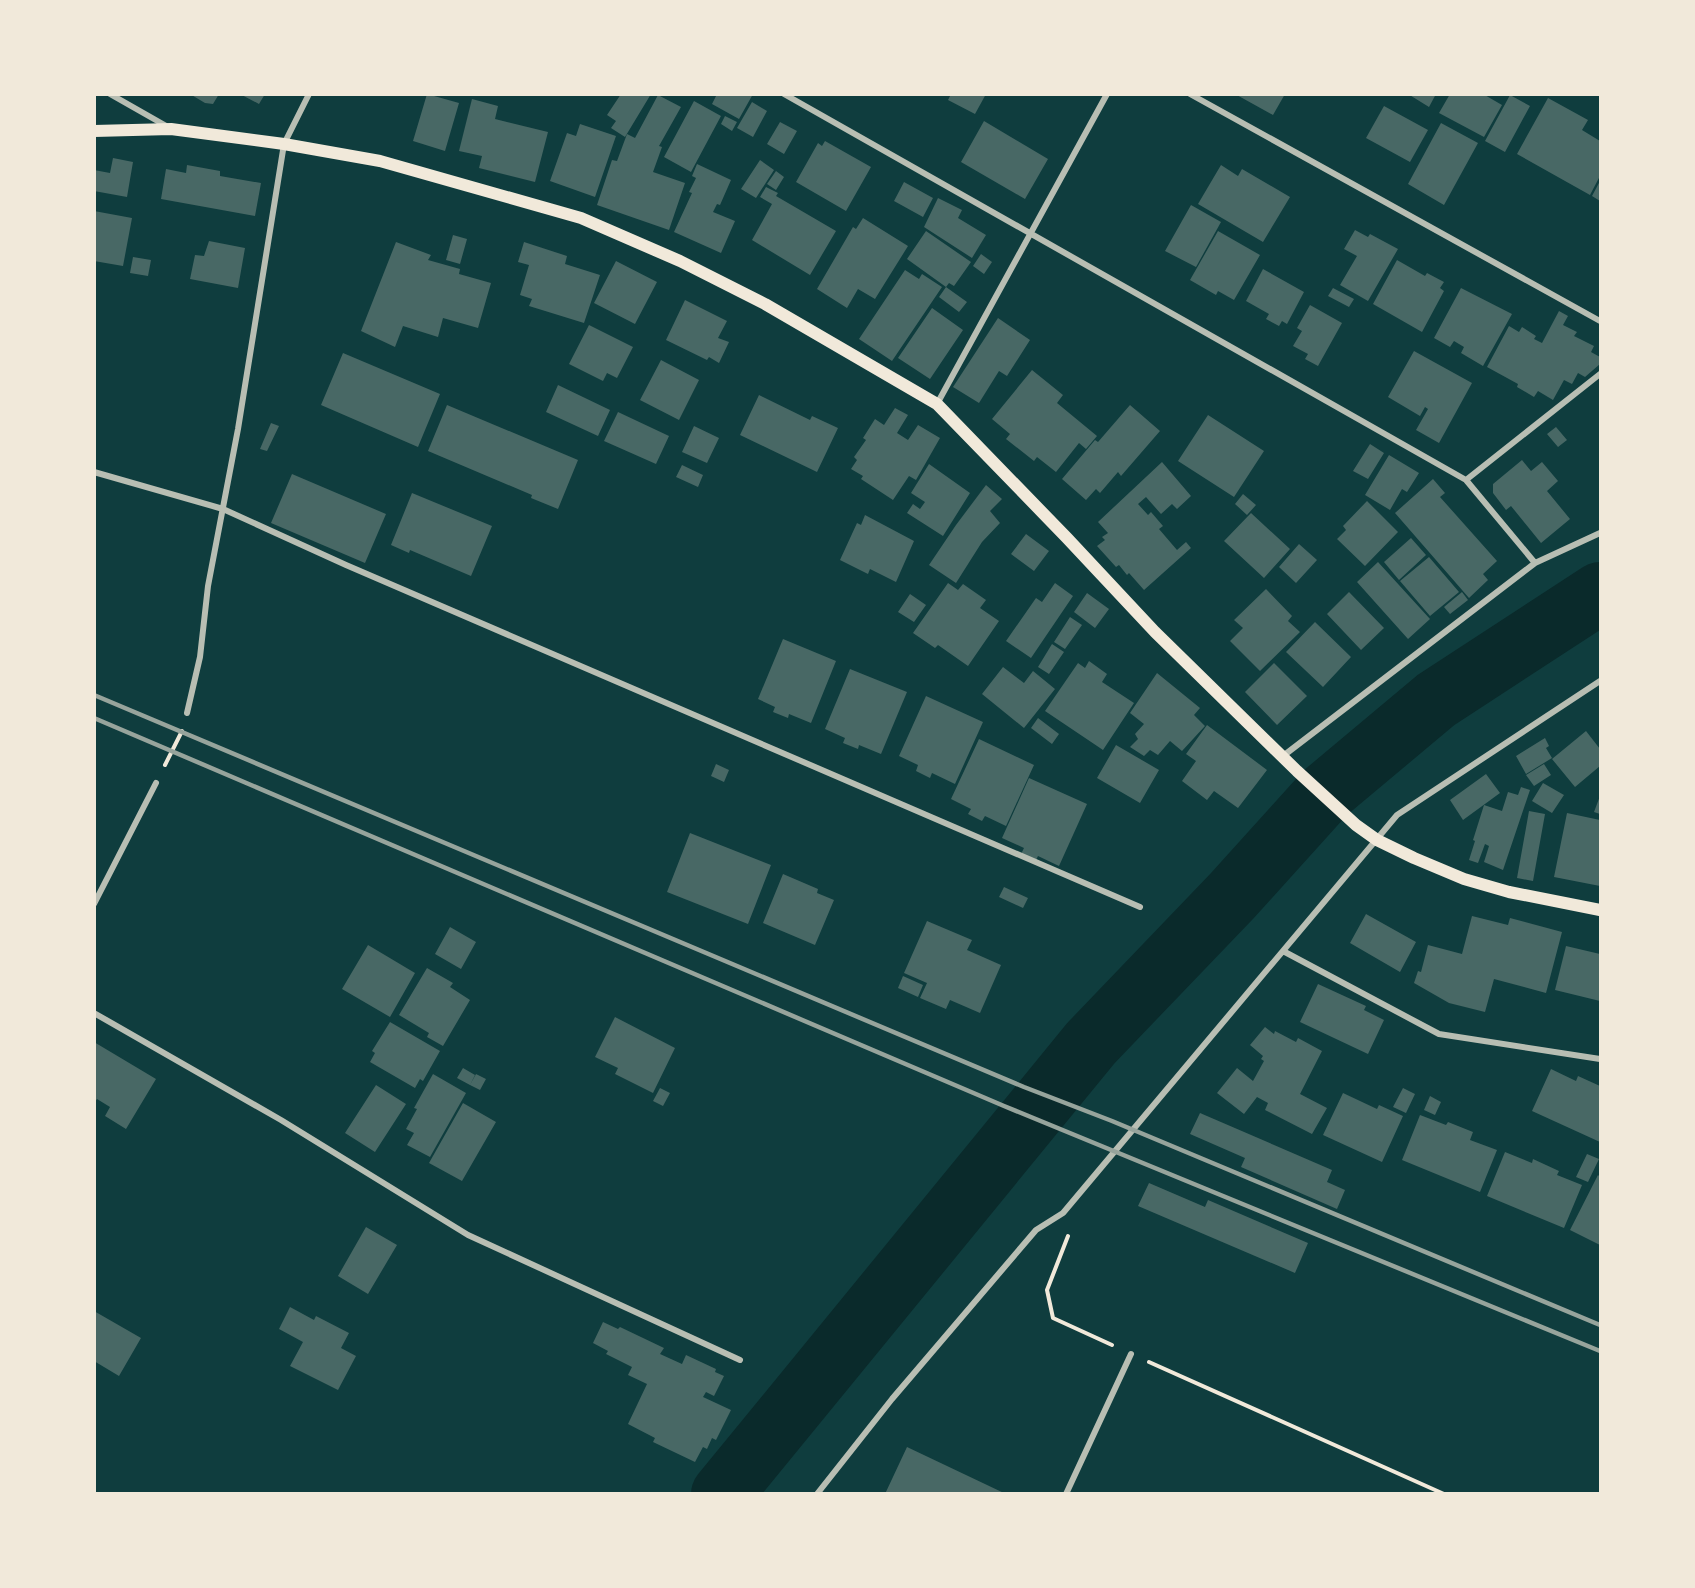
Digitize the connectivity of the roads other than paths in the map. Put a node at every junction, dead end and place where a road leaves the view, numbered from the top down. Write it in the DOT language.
graph roads {
  1 [pos="111,94"];
  2 [pos="309,94"];
  3 [pos="783,94"];
  4 [pos="1107,94"];
  5 [pos="1190,94"];
  6 [pos="171,129"];
  7 [pos="94,131"];
  8 [pos="284,144"];
  9 [pos="1031,234"];
  10 [pos="1600,321"];
  11 [pos="1600,374"];
  12 [pos="937,404"];
  13 [pos="94,472"];
  14 [pos="1466,480"];
  15 [pos="223,509"];
  16 [pos="1600,533"];
  17 [pos="1535,562"];
  18 [pos="1600,681"];
  19 [pos="187,713"];
  20 [pos="1283,756"];
  21 [pos="156,783"];
  22 [pos="1377,840"];
  23 [pos="94,904"];
  24 [pos="1140,906"];
  25 [pos="1600,910"];
  26 [pos="1283,951"];
  27 [pos="94,1013"];
  28 [pos="1600,1059"];
  29 [pos="1131,1354"];
  30 [pos="740,1360"];
  31 [pos="817,1494"];
  32 [pos="1066,1494"];
  1 -- 6 [label="street"];
  2 -- 8 [label="street"];
  3 -- 9 [label="street"];
  4 -- 9 [label="street"];
  5 -- 10 [label="street"];
  6 -- 7 [label="main road"];
  6 -- 8 [label="main road"];
  8 -- 12 [label="main road"];
  8 -- 15 [label="street"];
  9 -- 12 [label="street"];
  9 -- 14 [label="street"];
  11 -- 14 [label="street"];
  12 -- 20 [label="main road"];
  13 -- 15 [label="street"];
  14 -- 17 [label="street"];
  15 -- 19 [label="street"];
  15 -- 24 [label="street"];
  16 -- 17 [label="street"];
  17 -- 20 [label="street"];
  18 -- 22 [label="street"];
  20 -- 22 [label="main road"];
  21 -- 23 [label="street"];
  22 -- 25 [label="main road"];
  22 -- 26 [label="street"];
  26 -- 28 [label="street"];
  26 -- 31 [label="street"];
  27 -- 30 [label="street"];
  29 -- 32 [label="street"];
}
